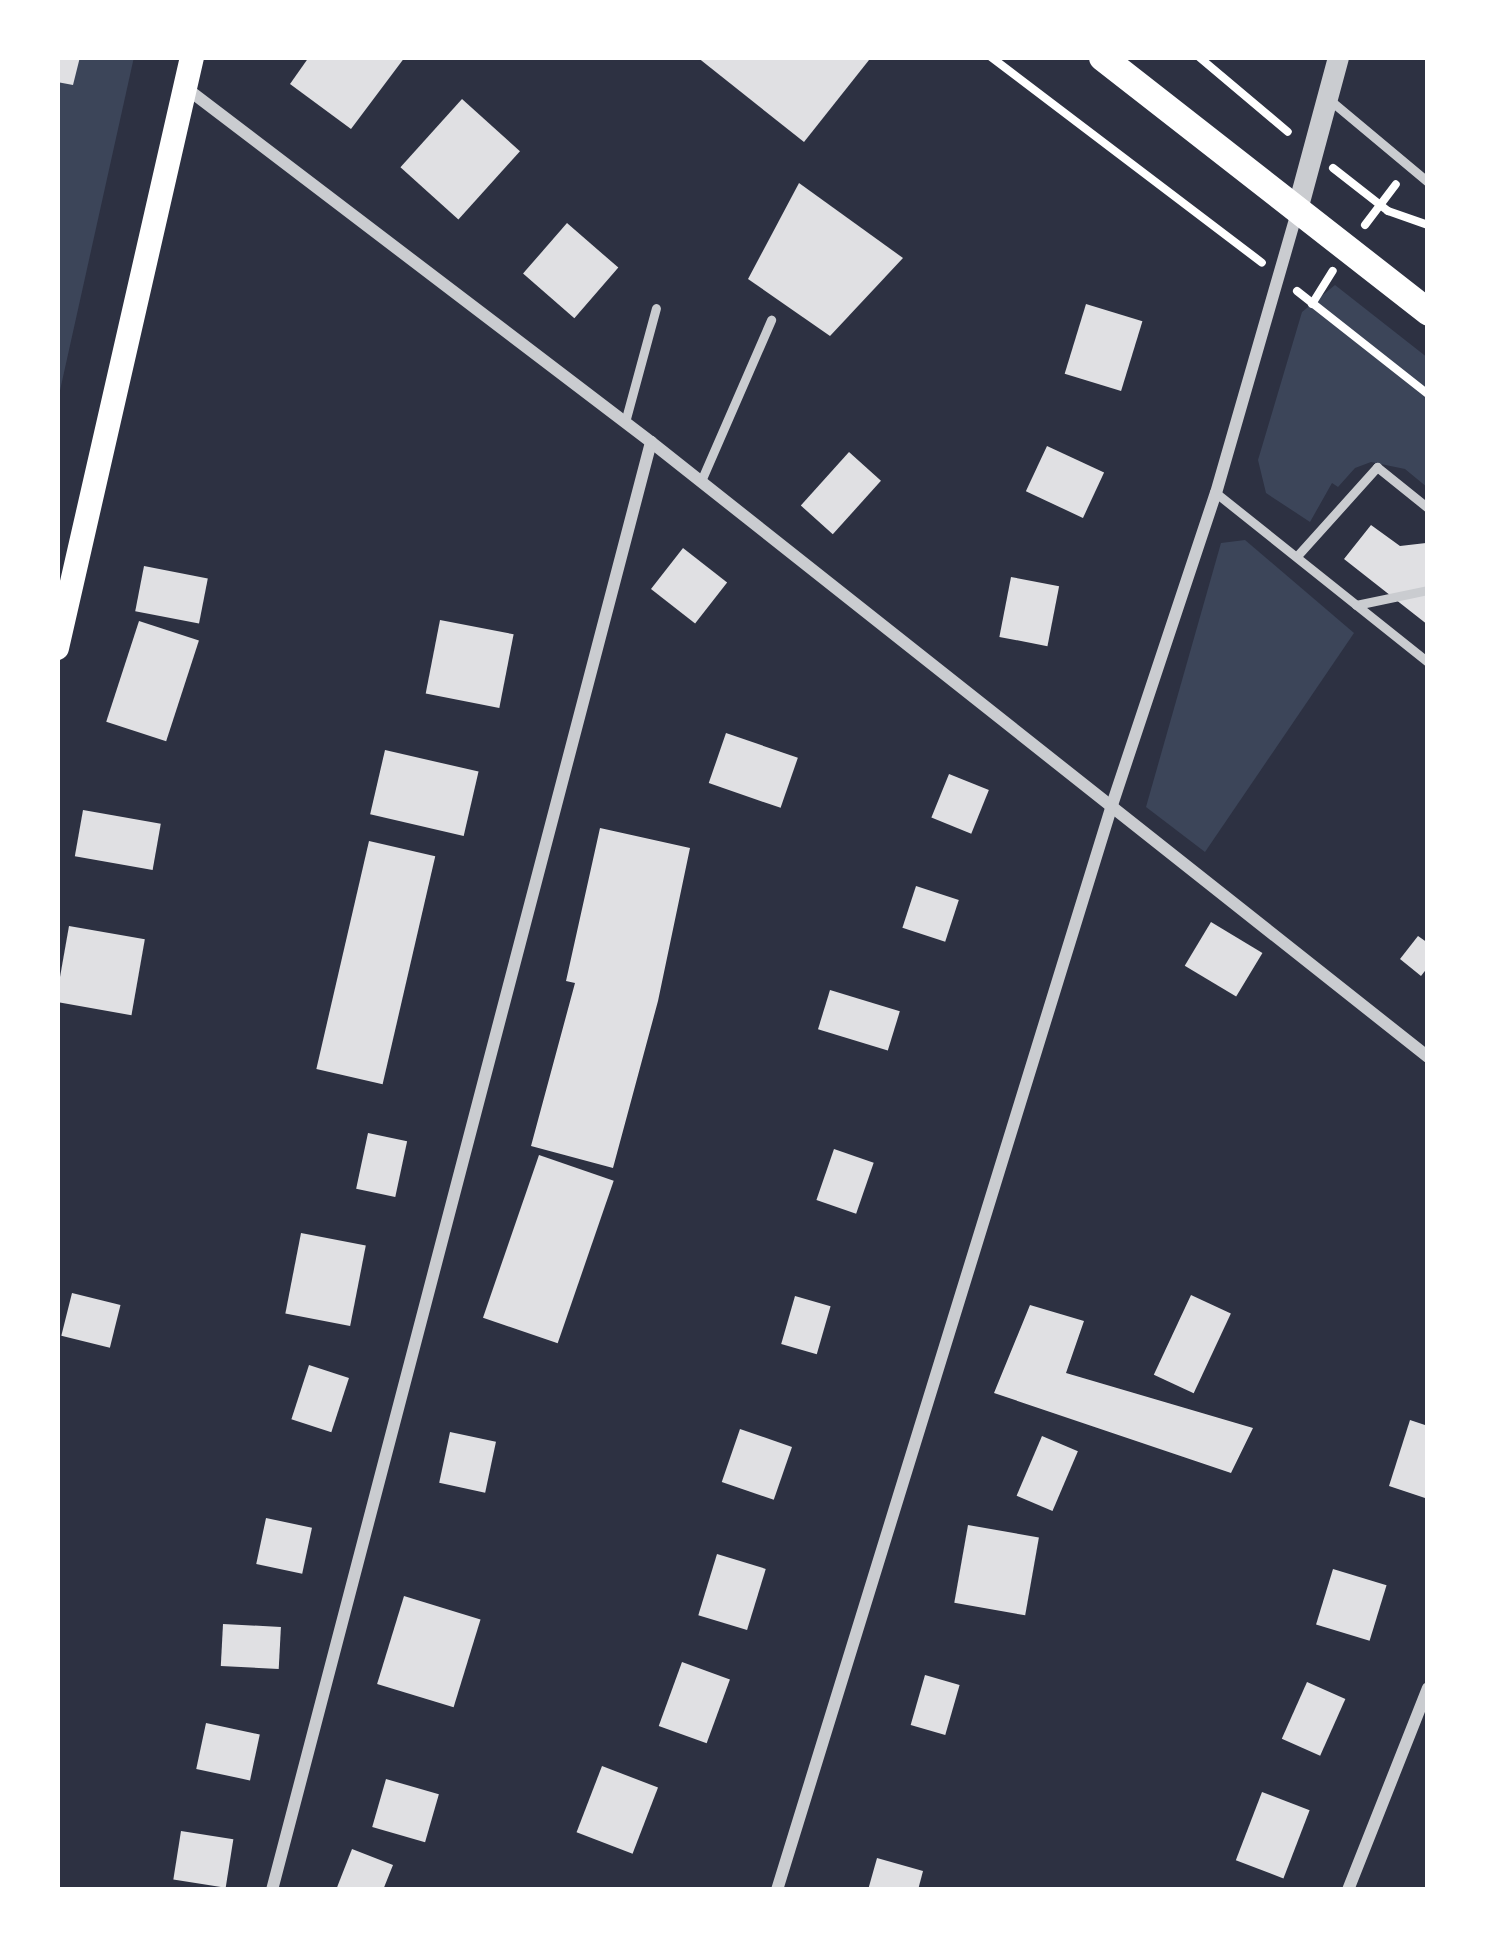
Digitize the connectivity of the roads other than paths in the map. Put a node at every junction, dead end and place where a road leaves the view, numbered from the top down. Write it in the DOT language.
graph roads {
  1 [pos="192,57"];
  2 [pos="1102,57"];
  3 [pos="1338,57"];
  4 [pos="185,87"];
  5 [pos="1326,97"];
  6 [pos="1428,182"];
  7 [pos="1298,209"];
  8 [pos="656,308"];
  9 [pos="1428,312"];
  10 [pos="771,320"];
  11 [pos="626,422"];
  12 [pos="651,442"];
  13 [pos="701,481"];
  14 [pos="1216,494"];
  15 [pos="1428,508"];
  16 [pos="1297,556"];
  17 [pos="1428,590"];
  18 [pos="62,596"];
  19 [pos="1356,605"];
  20 [pos="57,648"];
  21 [pos="1428,662"];
  22 [pos="1112,805"];
  23 [pos="1428,1057"];
  24 [pos="1428,1688"];
  25 [pos="272,1890"];
  26 [pos="777,1890"];
  27 [pos="1348,1890"];
  1 -- 4 [label="main road"];
  2 -- 7 [label="main road"];
  3 -- 5 [label="street"];
  4 -- 11 [label="street"];
  4 -- 18 [label="main road"];
  5 -- 6 [label="lane"];
  5 -- 7 [label="street"];
  7 -- 9 [label="main road"];
  7 -- 14 [label="street"];
  8 -- 11 [label="lane"];
  10 -- 13 [label="lane"];
  11 -- 12 [label="street"];
  12 -- 13 [label="street"];
  12 -- 25 [label="street"];
  13 -- 22 [label="street"];
  14 -- 16 [label="lane"];
  14 -- 22 [label="street"];
  15 -- 16 [label="lane"];
  16 -- 19 [label="lane"];
  17 -- 19 [label="lane"];
  18 -- 20 [label="main road"];
  19 -- 21 [label="lane"];
  22 -- 23 [label="street"];
  22 -- 26 [label="street"];
  24 -- 27 [label="street"];
}
